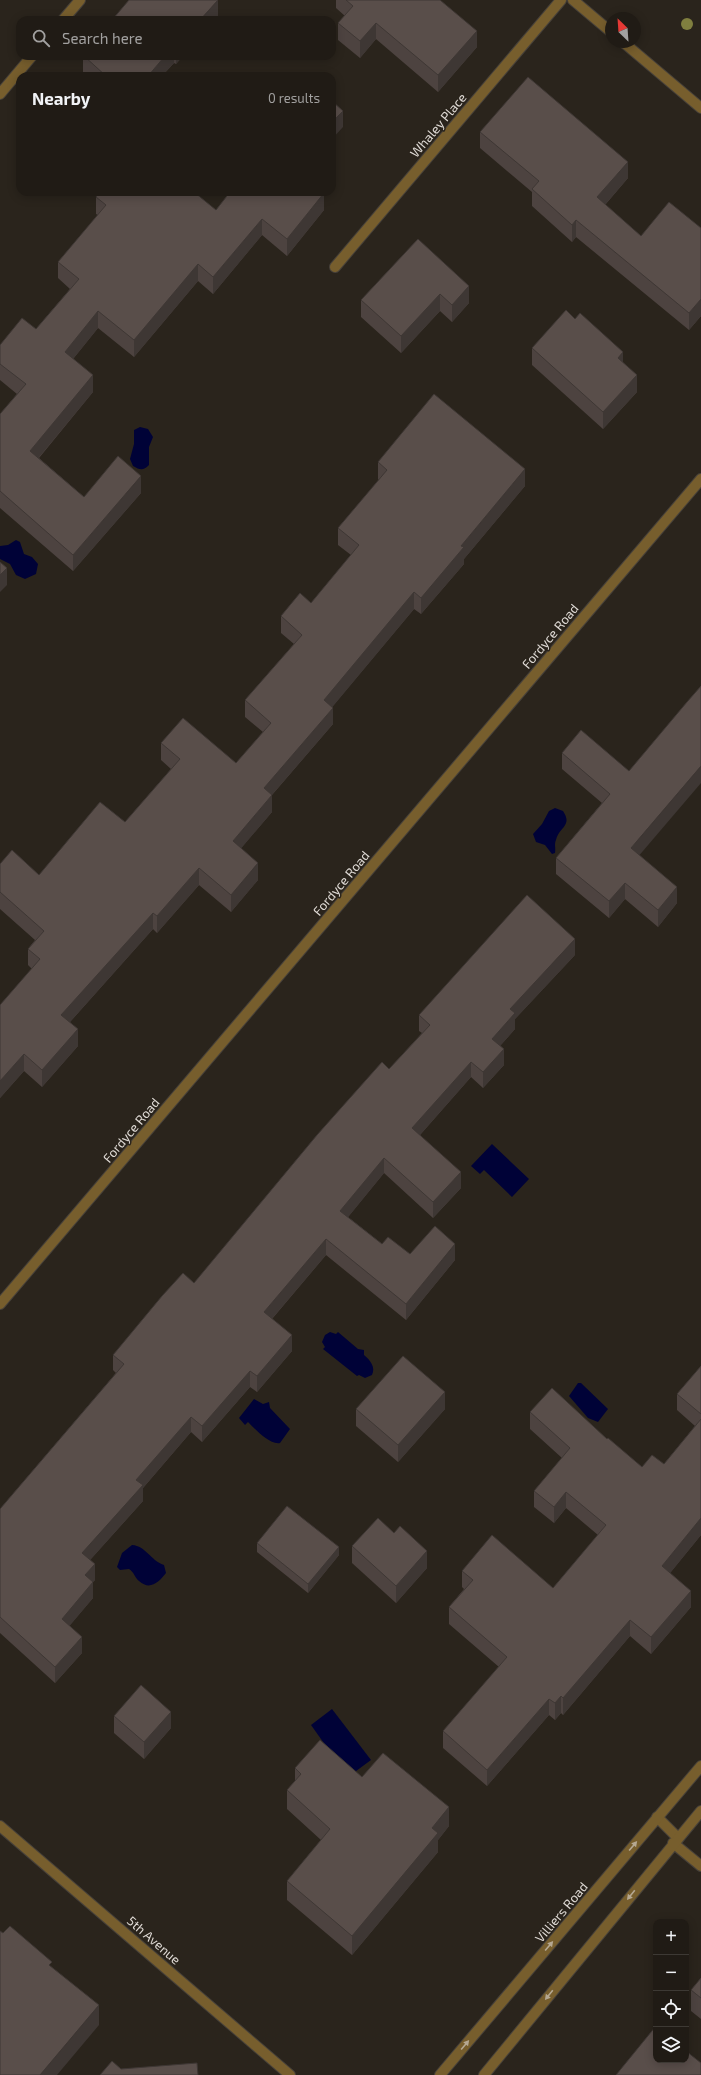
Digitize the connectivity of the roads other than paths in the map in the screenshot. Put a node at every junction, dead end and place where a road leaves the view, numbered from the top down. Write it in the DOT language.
graph roads {
  1 [pos="80,0"];
  2 [pos="560,0"];
  3 [pos="573,0"];
  4 [pos="66,16"];
  5 [pos="605,27"];
  6 [pos="630,48"];
  7 [pos="29,60"];
  8 [pos="19,72"];
  9 [pos="16,75"];
  10 [pos="0,94"];
  11 [pos="701,108"];
  12 [pos="335,267"];
  13 [pos="701,479"];
  14 [pos="0,1304"];
  15 [pos="701,1766"];
  16 [pos="701,1811"];
  17 [pos="657,1818"];
  18 [pos="0,1826"];
  19 [pos="676,1841"];
  20 [pos="701,1866"];
  21 [pos="290,2075"];
  22 [pos="440,2075"];
  23 [pos="484,2075"];
  1 -- 4 [label="street"];
  2 -- 12 [label="street, Whaley Place"];
  3 -- 5 [label="street"];
  6 -- 11 [label="street"];
  7 -- 8 [label="street"];
  9 -- 10 [label="street"];
  13 -- 14 [label="street, Fordyce Road"];
  15 -- 17 [label="street, Villiers Road"];
  16 -- 19 [label="street"];
  17 -- 19 [label="street"];
  22 -- 17 [label="street, Villiers Road, one-way"];
  18 -- 21 [label="street, 5th Avenue"];
  19 -- 20 [label="street"];
  19 -- 23 [label="street, one-way"];
}
